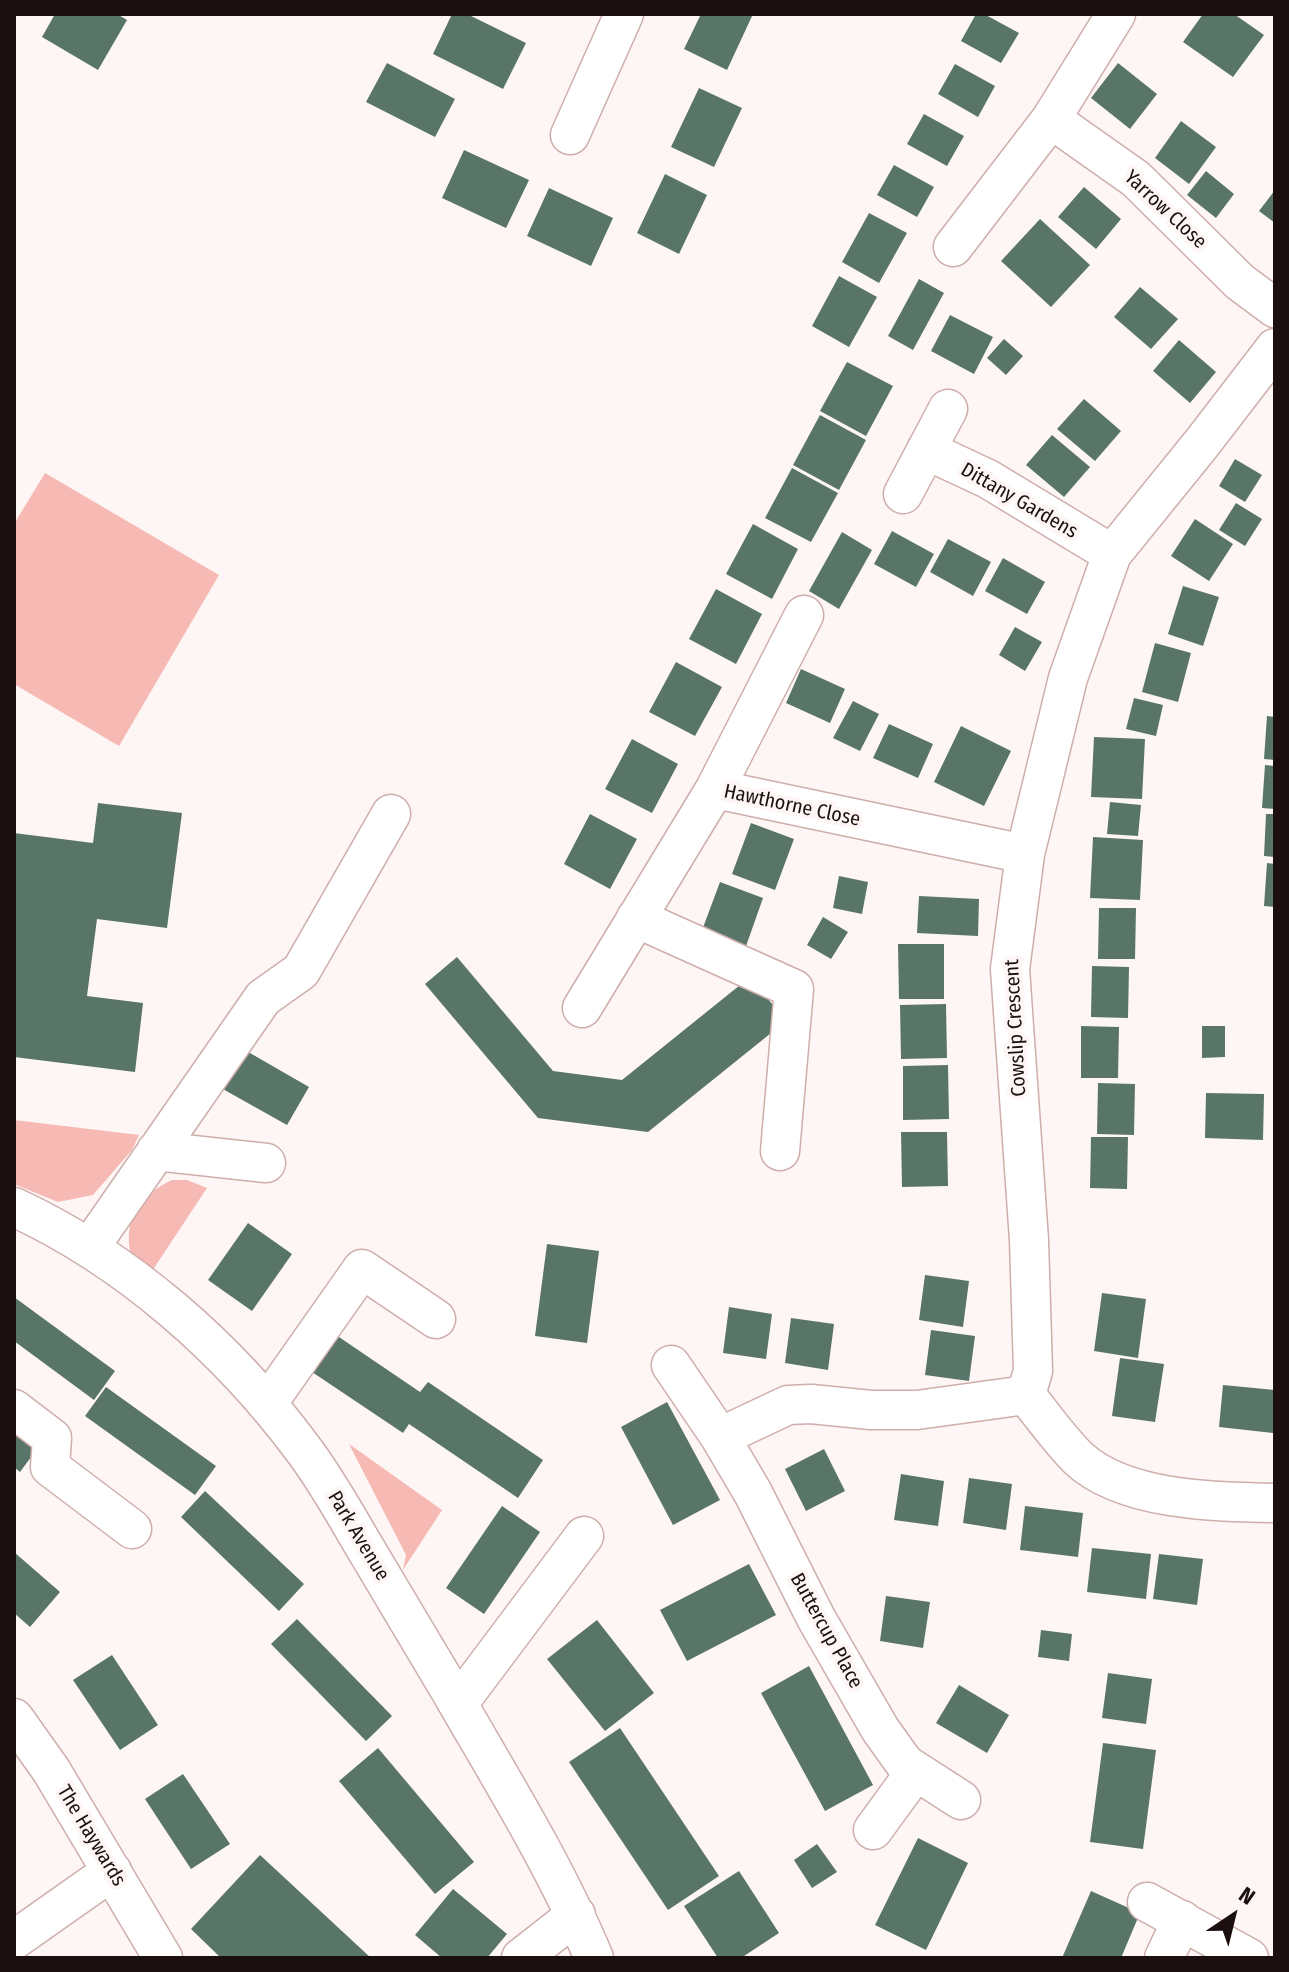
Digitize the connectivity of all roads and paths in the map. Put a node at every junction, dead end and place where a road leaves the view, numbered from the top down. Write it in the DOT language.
graph roads {
  1 [pos="624,14"];
  2 [pos="1116,14"];
  3 [pos="1051,119"];
  4 [pos="570,135"];
  5 [pos="953,247"];
  6 [pos="1275,308"];
  7 [pos="1275,348"];
  8 [pos="948,409"];
  9 [pos="926,450"];
  10 [pos="903,494"];
  11 [pos="1112,554"];
  12 [pos="804,615"];
  13 [pos="715,789"];
  14 [pos="391,814"];
  15 [pos="1025,854"];
  16 [pos="636,918"];
  17 [pos="582,1008"];
  18 [pos="156,1151"];
  19 [pos="780,1151"];
  20 [pos="266,1163"];
  21 [pos="14,1207"];
  22 [pos="90,1247"];
  23 [pos="436,1319"];
  24 [pos="671,1365"];
  25 [pos="1026,1395"];
  26 [pos="267,1404"];
  27 [pos="14,1409"];
  28 [pos="720,1437"];
  29 [pos="1275,1503"];
  30 [pos="132,1529"];
  31 [pos="584,1536"];
  32 [pos="458,1704"];
  33 [pos="14,1718"];
  34 [pos="916,1771"];
  35 [pos="961,1800"];
  36 [pos="873,1830"];
  37 [pos="112,1871"];
  38 [pos="1147,1902"];
  39 [pos="576,1915"];
  40 [pos="1182,1920"];
  41 [pos="14,1940"];
  42 [pos="163,1958"];
  43 [pos="521,1958"];
  44 [pos="594,1958"];
  45 [pos="1164,1958"];
  46 [pos="1249,1958"];
  1 -- 4 [label="street"];
  2 -- 3 [label="street"];
  3 -- 5 [label="street"];
  3 -- 6 [label="street, Yarrow Close"];
  7 -- 11 [label="street, Cowslip Crescent"];
  8 -- 9 [label="street"];
  9 -- 10 [label="street"];
  9 -- 11 [label="street, Dittany Gardens"];
  11 -- 15 [label="street, Cowslip Crescent"];
  12 -- 13 [label="street"];
  13 -- 15 [label="street, Hawthorne Close"];
  13 -- 16 [label="street, Hawthorne Close"];
  14 -- 18 [label="street"];
  15 -- 25 [label="street, Cowslip Crescent"];
  16 -- 17 [label="street, Hawthorne Close"];
  16 -- 19 [label="street"];
  18 -- 20 [label="street"];
  18 -- 22 [label="street"];
  21 -- 22 [label="street, Park Avenue"];
  22 -- 26 [label="street, Park Avenue"];
  23 -- 26 [label="street"];
  24 -- 28 [label="street, Buttercup Place"];
  25 -- 28 [label="street"];
  25 -- 29 [label="street"];
  26 -- 32 [label="street, Park Avenue"];
  27 -- 30 [label="street"];
  28 -- 34 [label="street, Buttercup Place"];
  31 -- 32 [label="street"];
  32 -- 39 [label="street, Park Avenue"];
  33 -- 37 [label="street, The Haywards"];
  34 -- 35 [label="street, Buttercup Place"];
  34 -- 36 [label="street"];
  37 -- 41 [label="street"];
  37 -- 42 [label="street, The Haywards"];
  38 -- 40 [label="street"];
  39 -- 43 [label="street"];
  39 -- 44 [label="street, Park Avenue"];
  40 -- 45 [label="street"];
  40 -- 46 [label="street"];
}
